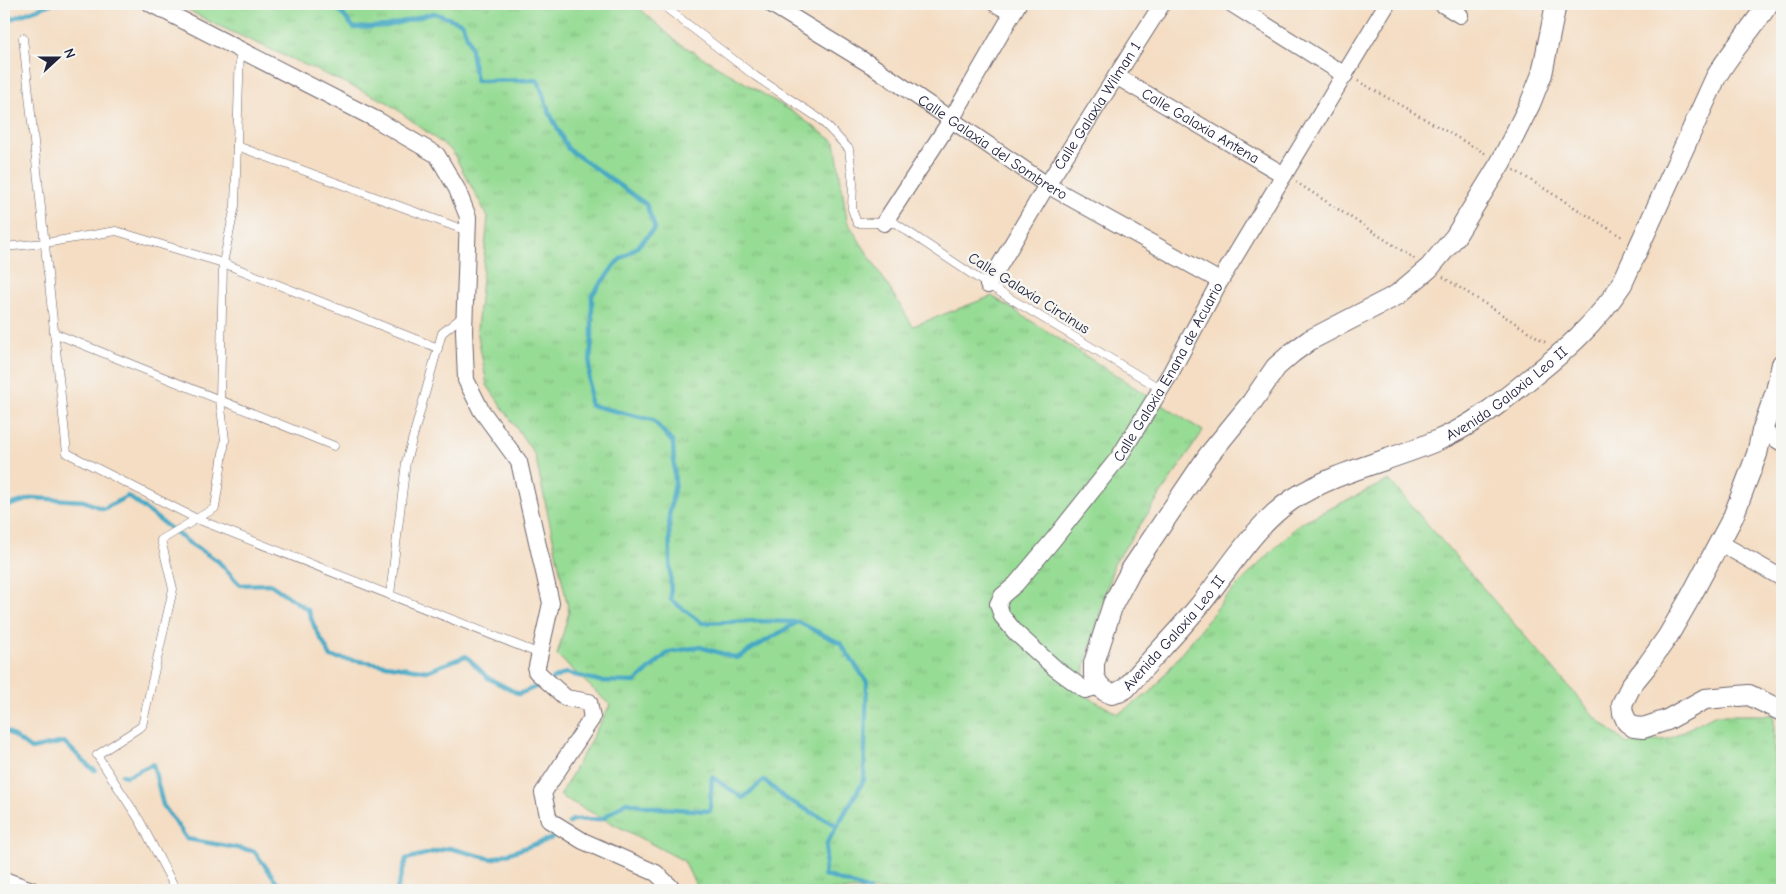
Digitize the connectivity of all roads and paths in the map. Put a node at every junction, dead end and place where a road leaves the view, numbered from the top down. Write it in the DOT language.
graph roads {
  1 [pos="151,4"];
  2 [pos="661,4"];
  3 [pos="771,4"];
  4 [pos="996,4"];
  5 [pos="1162,4"];
  6 [pos="1232,4"];
  7 [pos="1387,4"];
  8 [pos="1442,4"];
  9 [pos="1556,4"];
  10 [pos="1768,4"];
  11 [pos="1015,9"];
  12 [pos="1460,14"];
  13 [pos="23,38"];
  14 [pos="240,49"];
  15 [pos="1345,75"];
  16 [pos="1116,76"];
  17 [pos="951,120"];
  18 [pos="237,146"];
  19 [pos="1284,175"];
  20 [pos="1047,185"];
  21 [pos="884,223"];
  22 [pos="467,231"];
  23 [pos="45,243"];
  24 [pos="4,246"];
  25 [pos="223,263"];
  26 [pos="1220,280"];
  27 [pos="988,285"];
  28 [pos="464,315"];
  29 [pos="54,333"];
  30 [pos="438,348"];
  31 [pos="1782,364"];
  32 [pos="1161,389"];
  33 [pos="220,400"];
  34 [pos="1762,431"];
  35 [pos="1782,443"];
  36 [pos="334,446"];
  37 [pos="197,519"];
  38 [pos="1720,543"];
  39 [pos="1782,578"];
  40 [pos="390,595"];
  41 [pos="540,654"];
  42 [pos="1100,686"];
  43 [pos="1782,711"];
  44 [pos="4,880"];
  45 [pos="32,890"];
  46 [pos="176,890"];
  47 [pos="674,890"];
  1 -- 14 [label="street"];
  2 -- 21 [label="lane, Calle Galaxia Circinus"];
  3 -- 17 [label="street, Calle Galaxia del Sombrero"];
  4 -- 11 [label="street"];
  5 -- 16 [label="street, Calle Galaxia Wilman 1"];
  6 -- 15 [label="street"];
  7 -- 15 [label="street, Calle Galaxia Enana de Acuario"];
  8 -- 12 [label="street"];
  9 -- 42 [label="street, Avenida Galaxia Leo II"];
  10 -- 42 [label="street, Avenida Galaxia Leo II"];
  11 -- 17 [label="street"];
  13 -- 23 [label="lane"];
  14 -- 18 [label="lane"];
  14 -- 22 [label="street"];
  15 -- 19 [label="street, Calle Galaxia Enana de Acuario"];
  16 -- 19 [label="street, Calle Galaxia Antena"];
  16 -- 20 [label="street, Calle Galaxia Wilman 1"];
  17 -- 20 [label="street, Calle Galaxia del Sombrero"];
  17 -- 21 [label="street"];
  18 -- 22 [label="lane"];
  18 -- 25 [label="lane"];
  19 -- 26 [label="street, Calle Galaxia Enana de Acuario"];
  20 -- 26 [label="street, Calle Galaxia del Sombrero"];
  20 -- 27 [label="street, Calle Galaxia Wilman 1"];
  21 -- 27 [label="lane, Calle Galaxia Circinus"];
  22 -- 28 [label="street"];
  23 -- 24 [label="lane"];
  23 -- 25 [label="lane"];
  23 -- 29 [label="lane"];
  25 -- 30 [label="lane"];
  25 -- 33 [label="lane"];
  26 -- 32 [label="street, Calle Galaxia Enana de Acuario"];
  27 -- 32 [label="lane, Calle Galaxia Circinus"];
  28 -- 30 [label="lane"];
  28 -- 41 [label="street"];
  29 -- 33 [label="lane"];
  29 -- 37 [label="lane"];
  30 -- 40 [label="lane"];
  31 -- 34 [label="street"];
  32 -- 42 [label="street, Calle Galaxia Enana de Acuario"];
  33 -- 36 [label="lane"];
  33 -- 37 [label="lane"];
  34 -- 35 [label="street"];
  34 -- 38 [label="street"];
  37 -- 40 [label="lane"];
  37 -- 46 [label="lane"];
  38 -- 39 [label="street"];
  38 -- 43 [label="street"];
  40 -- 41 [label="lane"];
  41 -- 47 [label="street"];
  44 -- 45 [label="street"];
}
